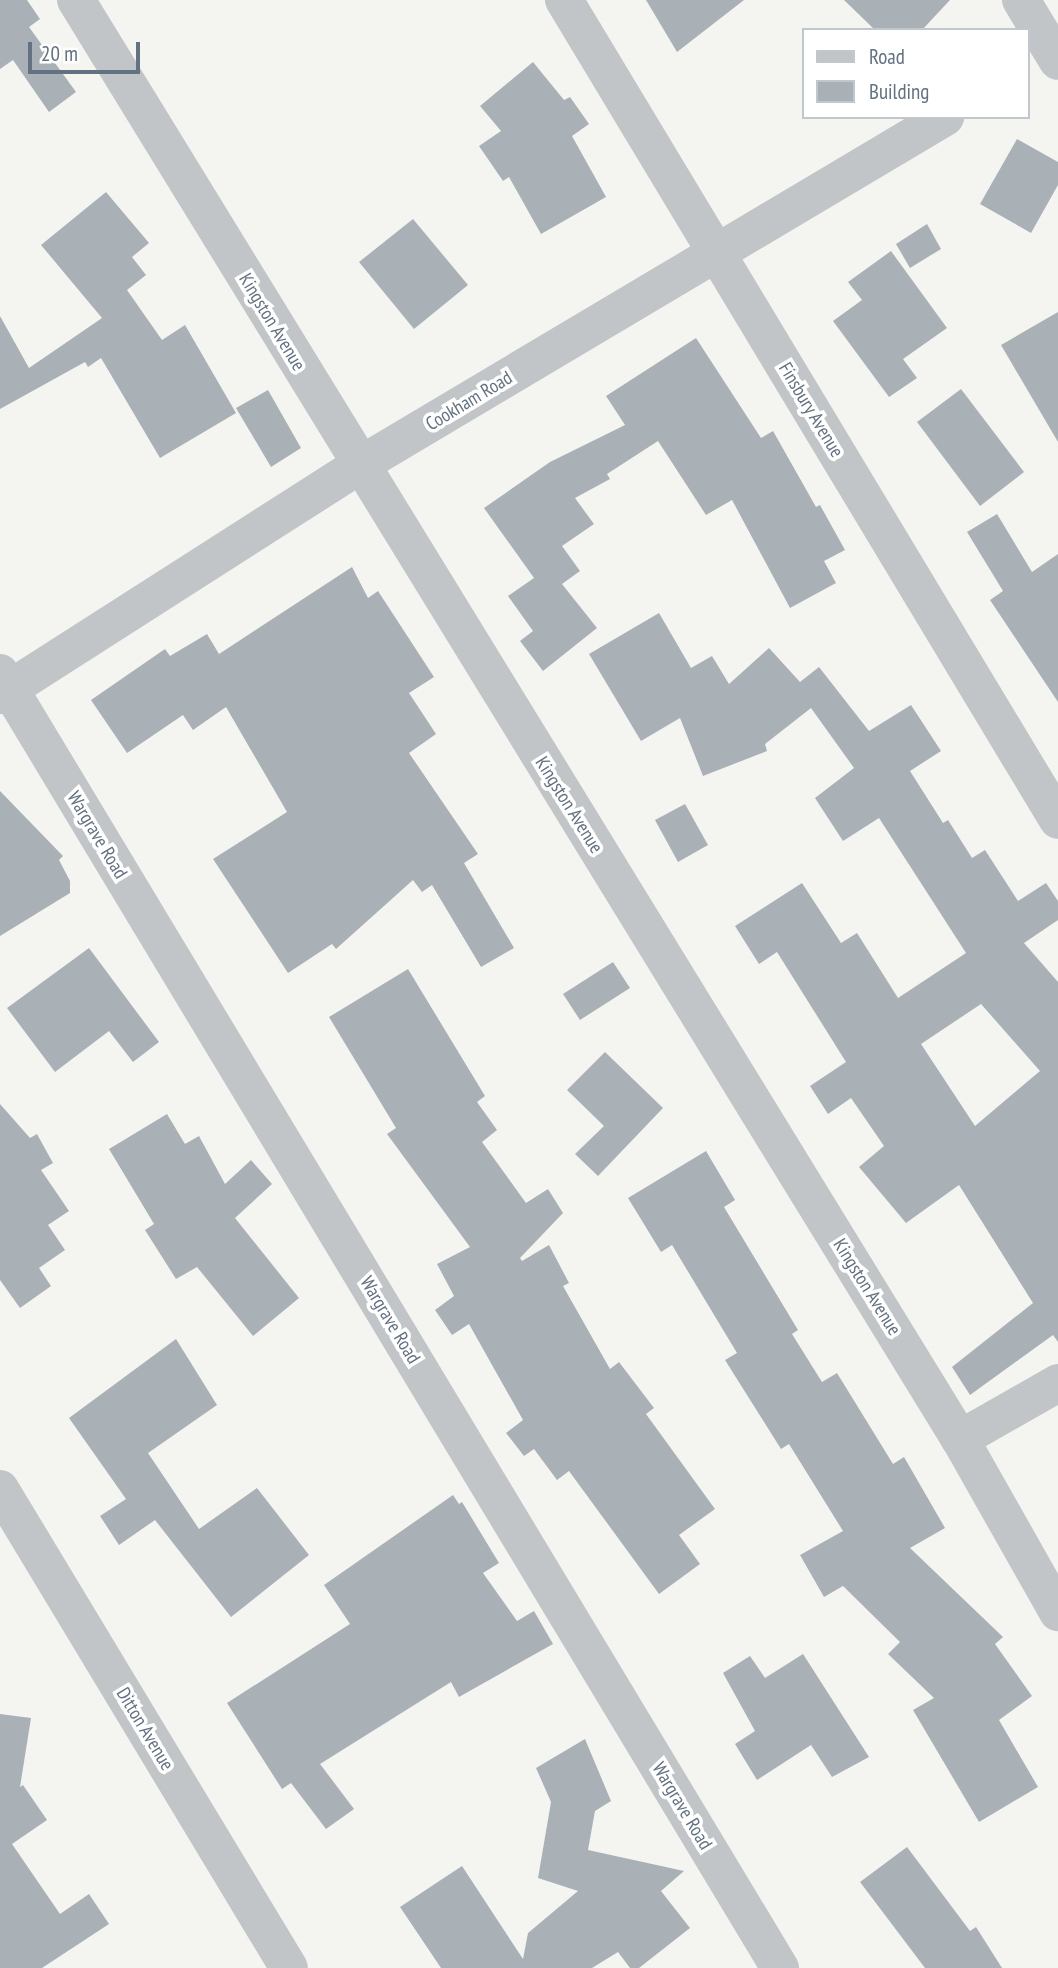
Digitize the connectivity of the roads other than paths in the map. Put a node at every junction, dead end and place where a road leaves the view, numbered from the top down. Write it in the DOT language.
graph roads {
  1 [pos="76,0"];
  2 [pos="564,0"];
  3 [pos="1021,0"];
  4 [pos="1050,58"];
  5 [pos="943,119"];
  6 [pos="716,253"];
  7 [pos="360,465"];
  8 [pos="3,686"];
  9 [pos="1058,820"];
  10 [pos="1058,1383"];
  11 [pos="960,1439"];
  12 [pos="0,1489"];
  13 [pos="1058,1612"];
  14 [pos="289,1968"];
  15 [pos="780,1968"];
  1 -- 7 [label="street, Kingston Avenue"];
  2 -- 6 [label="street, Finsbury Avenue"];
  3 -- 4 [label="street"];
  5 -- 6 [label="street, Cookham Road"];
  6 -- 7 [label="street, Cookham Road"];
  6 -- 9 [label="street, Finsbury Avenue"];
  7 -- 8 [label="street, Cookham Road"];
  7 -- 11 [label="street, Kingston Avenue"];
  8 -- 15 [label="street, Wargrave Road"];
  10 -- 11 [label="street"];
  11 -- 13 [label="street, Kingston Avenue"];
  12 -- 14 [label="street, Ditton Avenue"];
}
